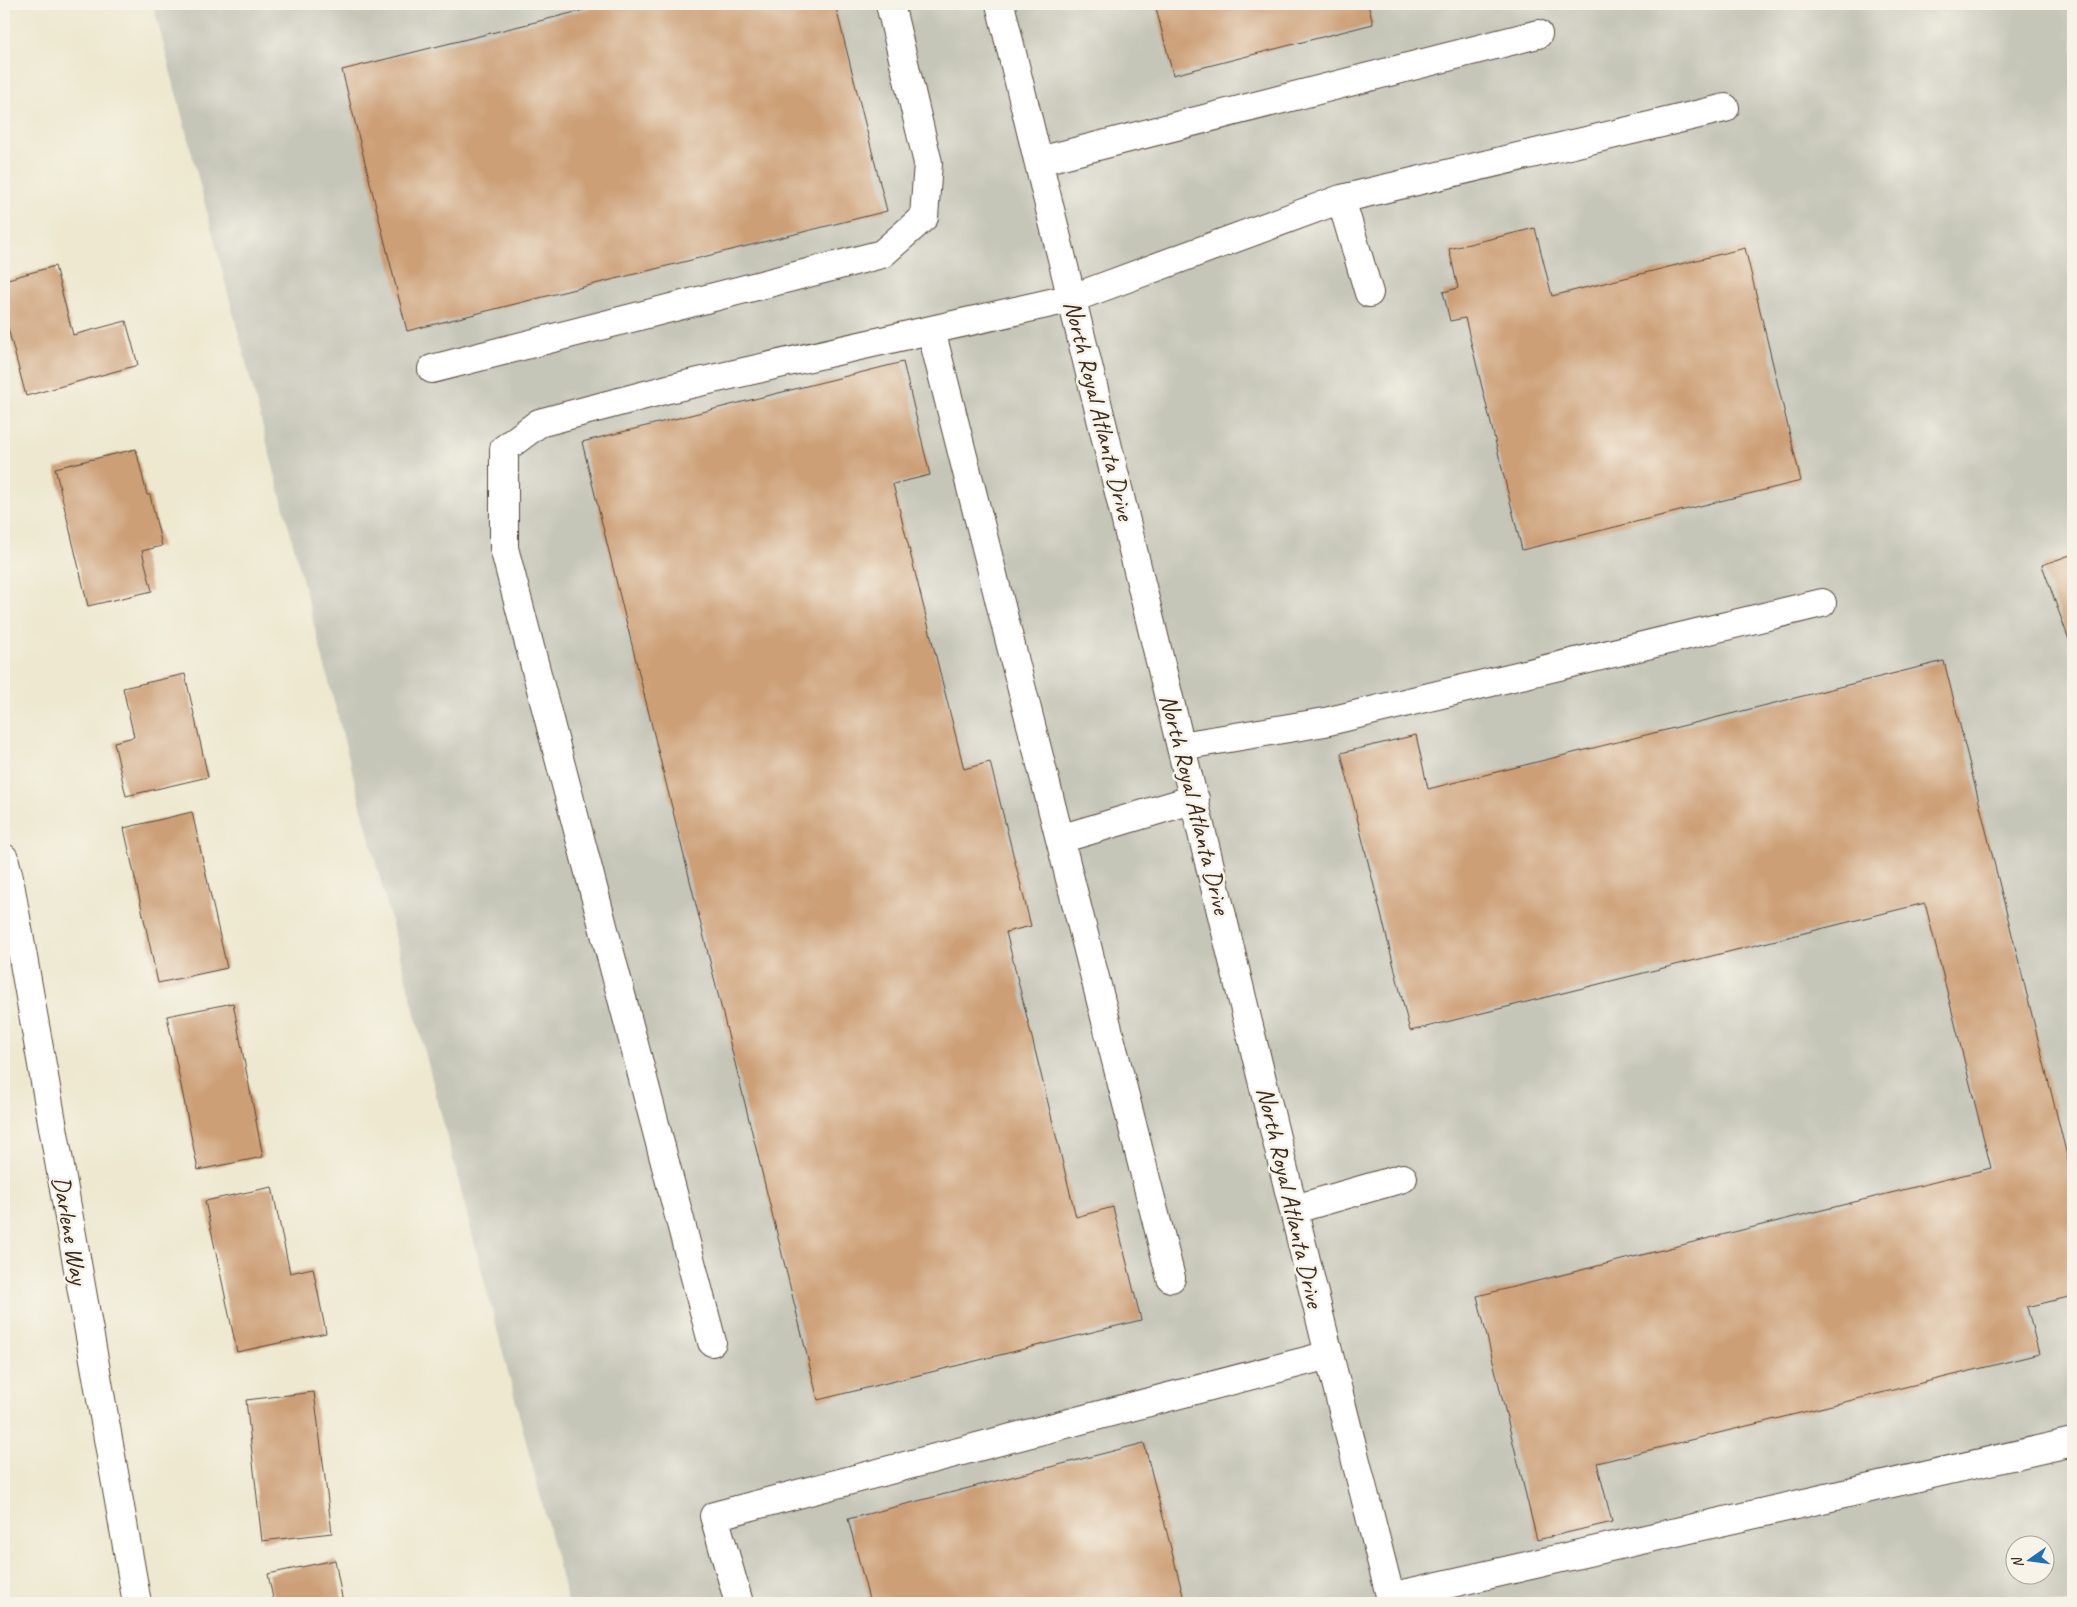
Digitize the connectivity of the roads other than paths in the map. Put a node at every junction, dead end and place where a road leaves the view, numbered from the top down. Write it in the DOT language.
graph roads {
  1 [pos="890,4"];
  2 [pos="1000,4"];
  3 [pos="1538,34"];
  4 [pos="1726,108"];
  5 [pos="1039,161"];
  6 [pos="1341,199"];
  7 [pos="1369,293"];
  8 [pos="1073,298"];
  9 [pos="931,330"];
  10 [pos="432,368"];
  11 [pos="1822,603"];
  12 [pos="1181,746"];
  13 [pos="1195,799"];
  14 [pos="1060,839"];
  15 [pos="5,872"];
  16 [pos="1403,1178"];
  17 [pos="1295,1209"];
  18 [pos="1171,1278"];
  19 [pos="712,1342"];
  20 [pos="1329,1355"];
  21 [pos="2073,1442"];
  22 [pos="1391,1600"];
  23 [pos="137,1603"];
  24 [pos="740,1603"];
  1 -- 10 [label="street"];
  2 -- 5 [label="street, North Royal Atlanta Drive"];
  3 -- 5 [label="street"];
  4 -- 6 [label="street"];
  5 -- 8 [label="street, North Royal Atlanta Drive"];
  6 -- 7 [label="street"];
  6 -- 8 [label="street"];
  8 -- 9 [label="street"];
  8 -- 12 [label="street, North Royal Atlanta Drive"];
  9 -- 14 [label="street"];
  9 -- 19 [label="street"];
  11 -- 12 [label="street"];
  12 -- 13 [label="street, North Royal Atlanta Drive"];
  13 -- 14 [label="street"];
  13 -- 17 [label="street, North Royal Atlanta Drive"];
  14 -- 18 [label="street"];
  15 -- 23 [label="street, Darlene Way"];
  16 -- 17 [label="street"];
  17 -- 20 [label="street, North Royal Atlanta Drive"];
  20 -- 22 [label="street, North Royal Atlanta Drive"];
  20 -- 24 [label="street"];
  21 -- 22 [label="street"];
}
